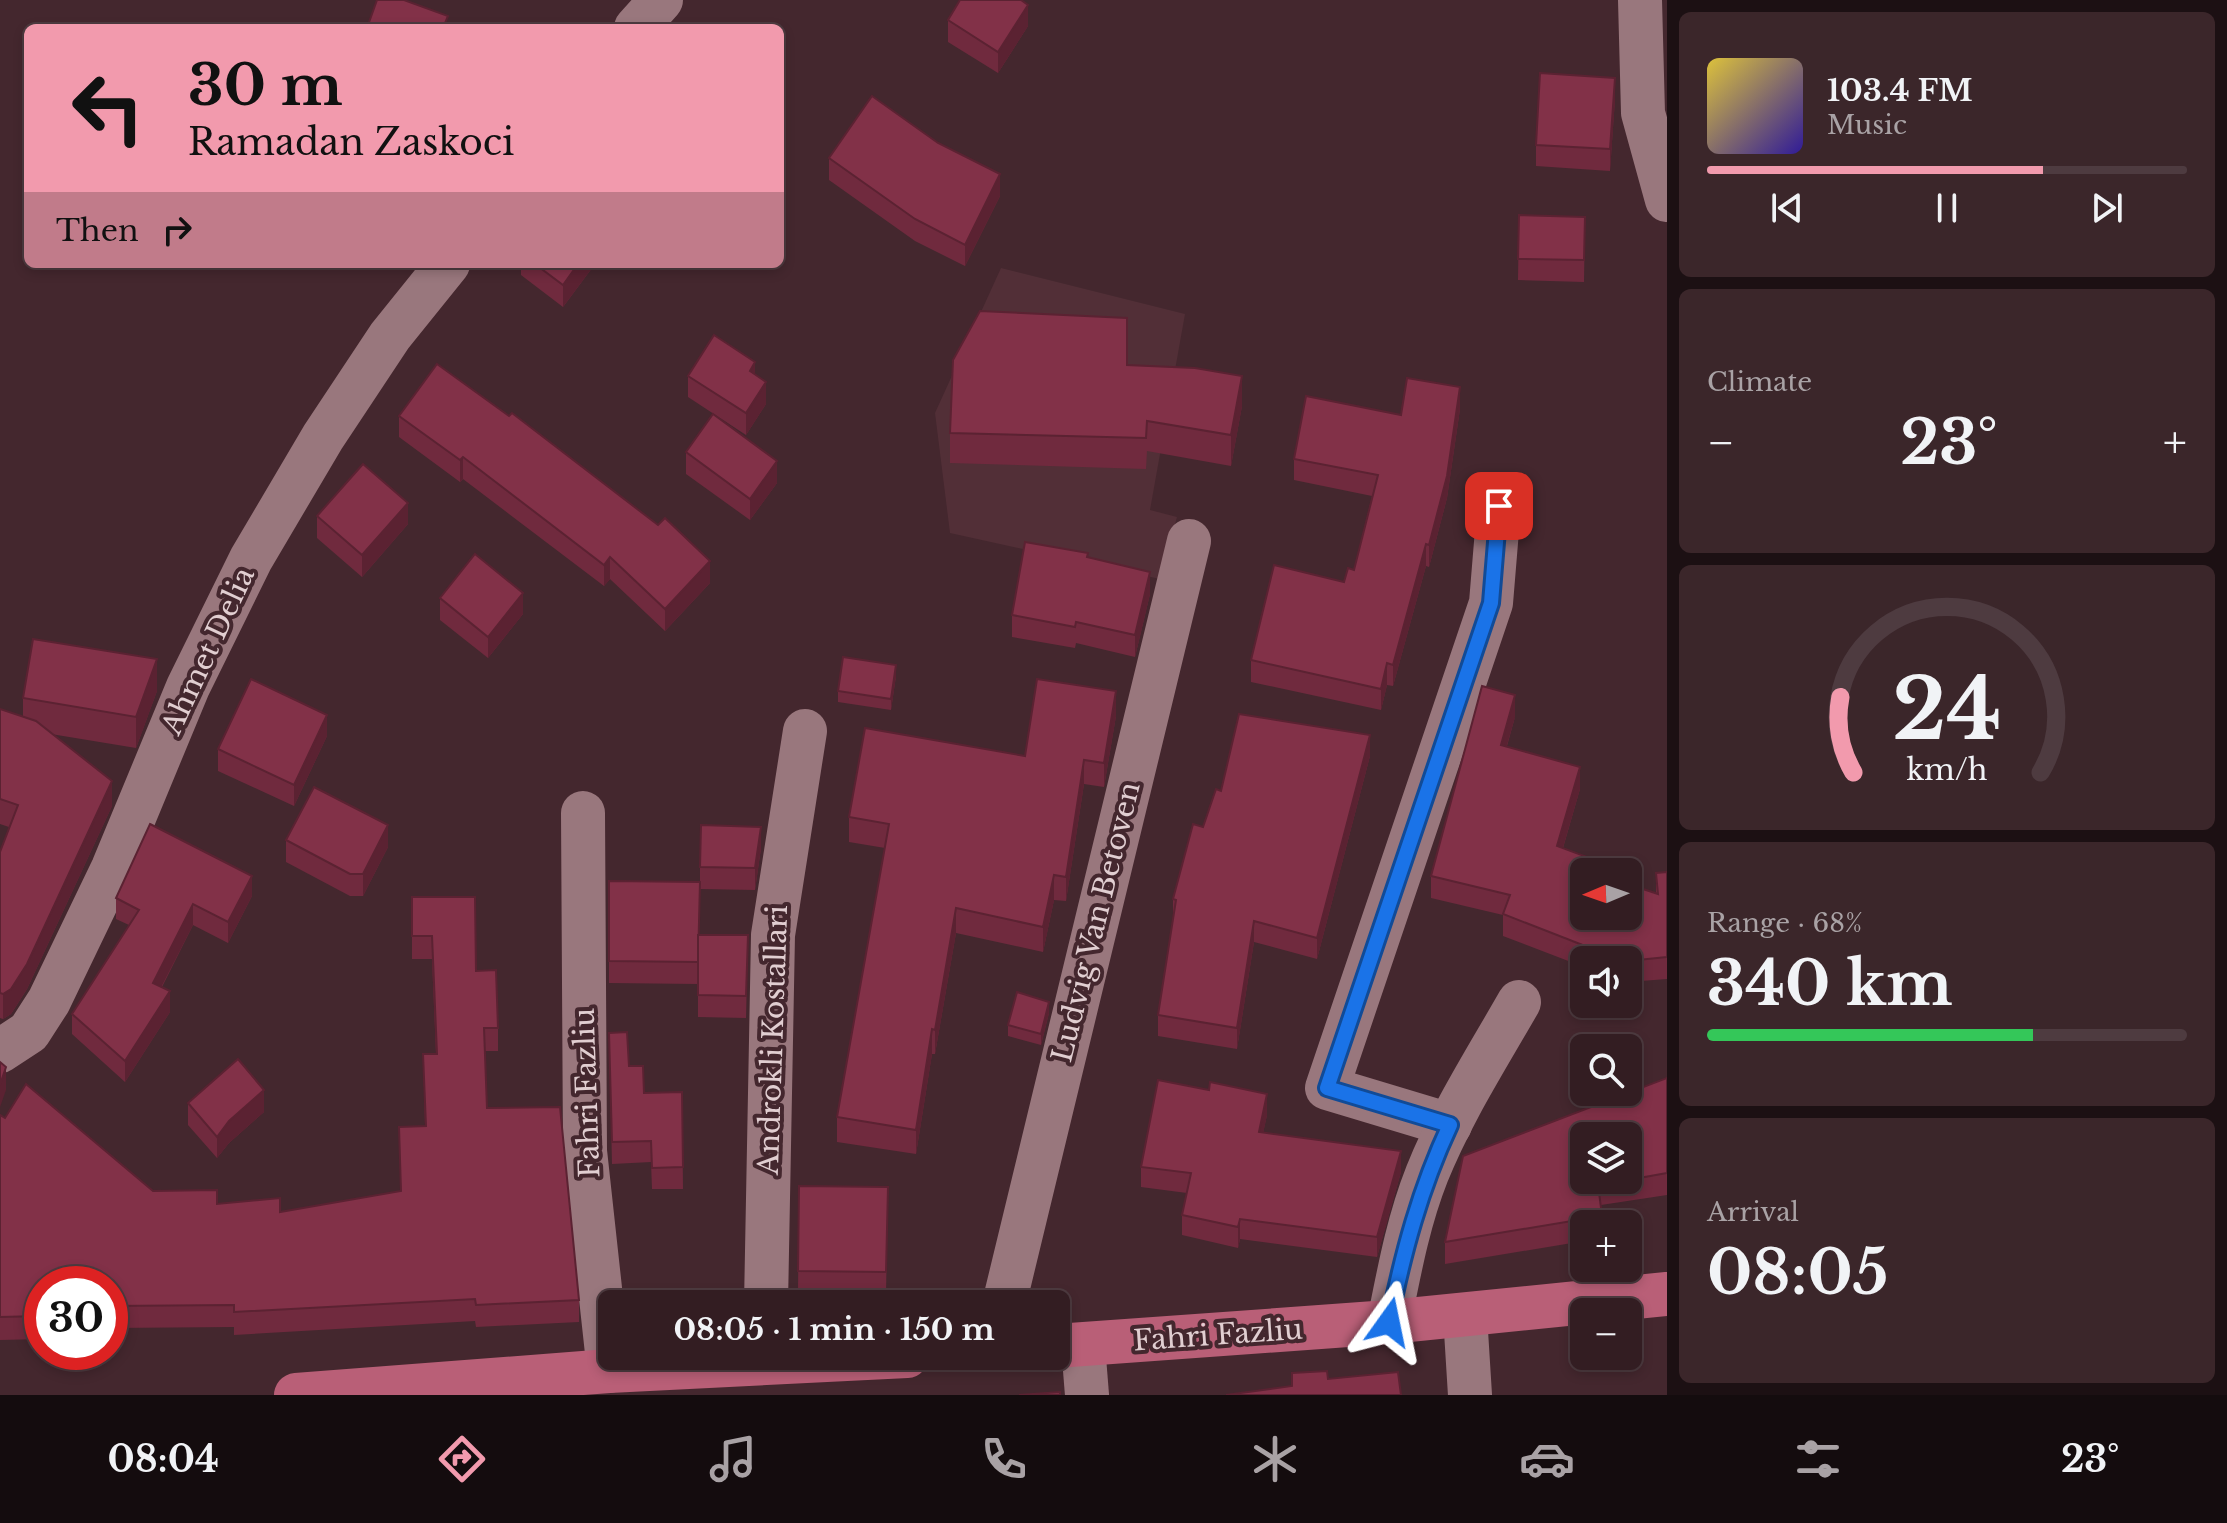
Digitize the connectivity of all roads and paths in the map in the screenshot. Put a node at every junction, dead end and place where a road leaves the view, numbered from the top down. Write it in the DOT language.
graph roads {
  1 [pos="661,0"];
  2 [pos="1640,0"];
  3 [pos="640,24"];
  4 [pos="1667,200"];
  5 [pos="445,268"];
  6 [pos="1499,506"];
  7 [pos="1189,541"];
  8 [pos="805,731"];
  9 [pos="583,813"];
  10 [pos="1519,1002"];
  11 [pos="0,1051"];
  12 [pos="1450,1125"];
  13 [pos="766,1290"];
  14 [pos="1007,1290"];
  15 [pos="1667,1294"];
  16 [pos="1465,1315"];
  17 [pos="1389,1322"];
  18 [pos="1070,1346"];
  19 [pos="1070,1349"];
  20 [pos="623,1370"];
  21 [pos="609,1371"];
  22 [pos="296,1395"];
  23 [pos="1087,1395"];
  24 [pos="1470,1395"];
  1 -- 3 [label="street"];
  2 -- 4 [label="street"];
  5 -- 11 [label="street, Ahmet Delia"];
  6 -- 12 [label="street"];
  7 -- 14 [label="street, Ludvig Van Betoven"];
  8 -- 13 [label="street, Androkli Kostallari"];
  9 -- 21 [label="street, Fahri Fazliu"];
  10 -- 12 [label="street"];
  12 -- 17 [label="street"];
  15 -- 16 [label="main road, Fahri Fazliu"];
  16 -- 17 [label="main road, Fahri Fazliu"];
  16 -- 24 [label="street"];
  17 -- 18 [label="main road, Fahri Fazliu"];
  19 -- 23 [label="street"];
  20 -- 21 [label="main road"];
  21 -- 22 [label="main road"];
}
